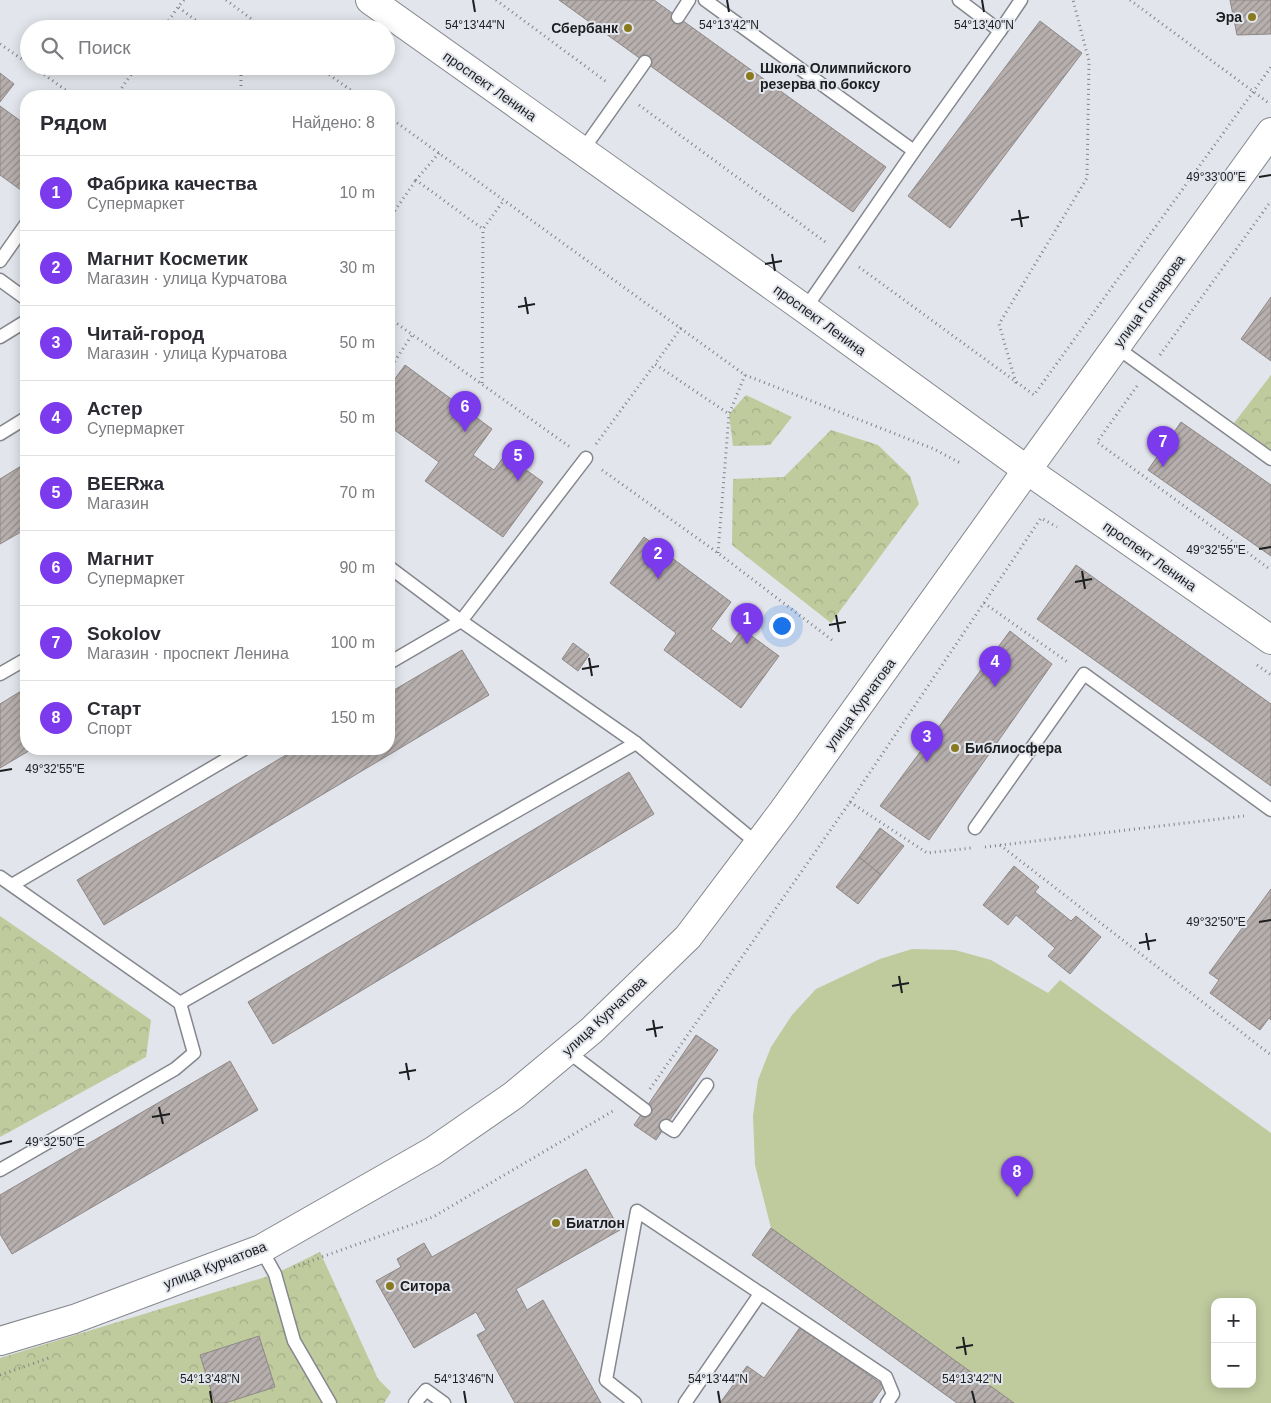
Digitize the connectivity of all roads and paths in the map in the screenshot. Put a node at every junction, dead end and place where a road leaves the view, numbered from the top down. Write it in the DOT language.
graph roads {
  1 [pos="184,0"];
  2 [pos="226,0"];
  3 [pos="496,0"];
  4 [pos="690,0"];
  5 [pos="959,0"];
  6 [pos="1021,0"];
  7 [pos="1073,0"];
  8 [pos="1130,0"];
  9 [pos="373,1"];
  10 [pos="707,1"];
  11 [pos="178,7"];
  12 [pos="678,17"];
  13 [pos="169,20"];
  14 [pos="195,20"];
  15 [pos="252,20"];
  16 [pos="1000,31"];
  17 [pos="0,44"];
  18 [pos="20,58"];
  19 [pos="646,62"];
  20 [pos="1271,66"];
  21 [pos="44,75"];
  22 [pos="131,75"];
  23 [pos="241,75"];
  24 [pos="330,75"];
  25 [pos="65,90"];
  26 [pos="120,90"];
  27 [pos="241,90"];
  28 [pos="351,90"];
  29 [pos="1253,92"];
  30 [pos="623,94"];
  31 [pos="1271,105"];
  32 [pos="395,121"];
  33 [pos="1271,132"];
  34 [pos="582,151"];
  35 [pos="914,151"];
  36 [pos="439,153"];
  37 [pos="416,180"];
  38 [pos="504,200"];
  39 [pos="1271,201"];
  40 [pos="395,211"];
  41 [pos="484,229"];
  42 [pos="20,233"];
  43 [pos="843,255"];
  44 [pos="0,261"];
  45 [pos="0,280"];
  46 [pos="20,295"];
  47 [pos="805,309"];
  48 [pos="395,322"];
  49 [pos="20,325"];
  50 [pos="681,328"];
  51 [pos="412,335"];
  52 [pos="0,337"];
  53 [pos="1116,347"];
  54 [pos="395,361"];
  55 [pos="655,364"];
  56 [pos="1148,371"];
  57 [pos="744,375"];
  58 [pos="1016,382"];
  59 [pos="482,384"];
  60 [pos="730,414"];
  61 [pos="20,422"];
  62 [pos="0,434"];
  63 [pos="586,458"];
  64 [pos="1271,459"];
  65 [pos="962,464"];
  66 [pos="1027,470"];
  67 [pos="1041,518"];
  68 [pos="718,553"];
  69 [pos="1271,570"];
  70 [pos="395,572"];
  71 [pos="984,603"];
  72 [pos="461,621"];
  73 [pos="832,640"];
  74 [pos="1271,640"];
  75 [pos="395,660"];
  76 [pos="20,662"];
  77 [pos="0,674"];
  78 [pos="1084,674"];
  79 [pos="636,743"];
  80 [pos="234,755"];
  81 [pos="850,802"];
  82 [pos="1271,810"];
  83 [pos="1252,815"];
  84 [pos="974,828"];
  85 [pos="758,844"];
  86 [pos="1000,845"];
  87 [pos="982,847"];
  88 [pos="973,848"];
  89 [pos="0,877"];
  90 [pos="12,885"];
  91 [pos="180,1003"];
  92 [pos="567,1051"];
  93 [pos="1271,1055"];
  94 [pos="707,1084"];
  95 [pos="632,1100"];
  96 [pos="645,1110"];
  97 [pos="666,1126"];
  98 [pos="0,1170"];
  99 [pos="261,1249"];
  100 [pos="275,1274"];
  101 [pos="760,1294"];
  102 [pos="0,1339"];
  103 [pos="50,1357"];
  104 [pos="0,1374"];
  105 [pos="630,1402"];
  106 [pos="330,1403"];
  107 [pos="415,1403"];
  108 [pos="444,1403"];
  109 [pos="685,1403"];
  110 [pos="887,1403"];
  1 -- 11 [label="path"];
  2 -- 15 [label="path"];
  3 -- 30 [label="path"];
  4 -- 12 [label="lane"];
  5 -- 16 [label="lane"];
  6 -- 16 [label="lane"];
  7 -- 58 [label="path"];
  8 -- 29 [label="path"];
  9 -- 34 [label="street, проспект Ленина"];
  10 -- 35 [label="lane"];
  11 -- 13 [label="path"];
  11 -- 14 [label="path"];
  16 -- 35 [label="lane"];
  17 -- 18 [label="path"];
  19 -- 30 [label="lane"];
  20 -- 29 [label="path"];
  21 -- 25 [label="path"];
  22 -- 26 [label="path"];
  23 -- 27 [label="path"];
  24 -- 28 [label="path"];
  29 -- 31 [label="path"];
  29 -- 58 [label="path"];
  30 -- 34 [label="lane"];
  30 -- 43 [label="path"];
  32 -- 36 [label="path"];
  33 -- 53 [label="street, улица Гончарова"];
  34 -- 47 [label="street, проспект Ленина"];
  35 -- 43 [label="lane"];
  36 -- 37 [label="path"];
  36 -- 38 [label="path"];
  37 -- 40 [label="path"];
  37 -- 41 [label="path"];
  38 -- 41 [label="path"];
  38 -- 50 [label="path"];
  39 -- 56 [label="path"];
  41 -- 59 [label="path"];
  42 -- 44 [label="lane"];
  43 -- 47 [label="lane"];
  43 -- 58 [label="path"];
  45 -- 46 [label="lane"];
  47 -- 66 [label="street, проспект Ленина"];
  48 -- 51 [label="path"];
  49 -- 52 [label="lane"];
  50 -- 55 [label="path"];
  50 -- 57 [label="path"];
  51 -- 54 [label="path"];
  51 -- 59 [label="path"];
  53 -- 56 [label="lane"];
  53 -- 66 [label="street, улица Гончарова"];
  55 -- 60 [label="path"];
  55 -- 63 [label="path"];
  56 -- 64 [label="lane"];
  56 -- 69 [label="path"];
  57 -- 60 [label="path"];
  57 -- 65 [label="path"];
  59 -- 63 [label="path"];
  60 -- 68 [label="path"];
  61 -- 62 [label="lane"];
  63 -- 68 [label="path"];
  63 -- 72 [label="lane"];
  66 -- 74 [label="street, проспект Ленина"];
  66 -- 85 [label="street, улица Курчатова"];
  67 -- 71 [label="path"];
  68 -- 73 [label="path"];
  70 -- 72 [label="lane"];
  71 -- 78 [label="path"];
  71 -- 81 [label="path"];
  72 -- 75 [label="lane"];
  72 -- 79 [label="lane"];
  76 -- 77 [label="lane"];
  78 -- 82 [label="lane"];
  78 -- 84 [label="lane"];
  79 -- 85 [label="lane"];
  79 -- 91 [label="lane"];
  80 -- 90 [label="lane"];
  81 -- 88 [label="path"];
  81 -- 95 [label="path"];
  83 -- 86 [label="path"];
  85 -- 92 [label="street, улица Курчатова"];
  86 -- 87 [label="path"];
  86 -- 93 [label="path"];
  89 -- 90 [label="lane"];
  90 -- 91 [label="lane"];
  91 -- 98 [label="lane"];
  92 -- 95 [label="lane"];
  92 -- 99 [label="street, улица Курчатова"];
  94 -- 97 [label="lane"];
  95 -- 96 [label="lane"];
  95 -- 100 [label="path"];
  99 -- 100 [label="lane"];
  99 -- 102 [label="street, улица Курчатова"];
  100 -- 106 [label="lane"];
  101 -- 105 [label="lane"];
  101 -- 109 [label="lane"];
  101 -- 110 [label="lane"];
  103 -- 104 [label="path"];
  107 -- 108 [label="lane"];
}
